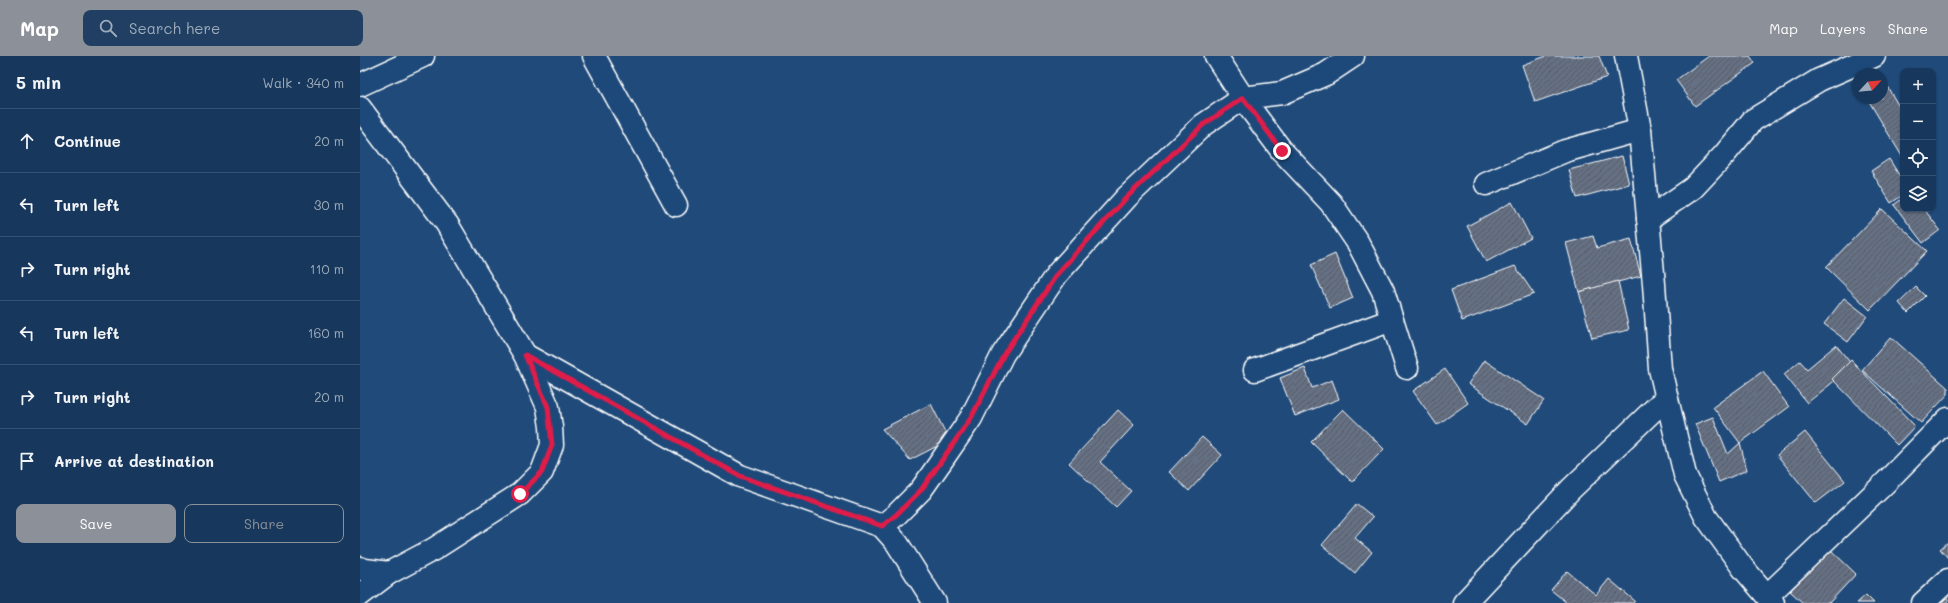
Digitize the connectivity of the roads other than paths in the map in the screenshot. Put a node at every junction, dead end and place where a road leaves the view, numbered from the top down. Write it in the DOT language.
graph roads {
  1 [pos="423,56"];
  2 [pos="594,56"];
  3 [pos="1216,56"];
  4 [pos="1352,56"];
  5 [pos="1626,56"];
  6 [pos="1874,56"];
  7 [pos="360,85"];
  8 [pos="1243,98"];
  9 [pos="360,108"];
  10 [pos="1640,130"];
  11 [pos="1486,184"];
  12 [pos="676,205"];
  13 [pos="1648,218"];
  14 [pos="1392,320"];
  15 [pos="525,355"];
  16 [pos="1406,368"];
  17 [pos="1255,370"];
  18 [pos="1666,398"];
  19 [pos="1948,419"];
  20 [pos="882,526"];
  21 [pos="360,568"];
  22 [pos="389,573"];
  23 [pos="1948,580"];
  24 [pos="360,595"];
  25 [pos="1770,599"];
  26 [pos="935,603"];
  27 [pos="1464,603"];
  28 [pos="1923,603"];
  1 -- 7 [label="street"];
  2 -- 12 [label="street"];
  3 -- 8 [label="street"];
  4 -- 8 [label="street"];
  5 -- 10 [label="street"];
  6 -- 13 [label="street"];
  8 -- 14 [label="street"];
  8 -- 20 [label="street"];
  9 -- 15 [label="street"];
  10 -- 11 [label="street"];
  10 -- 13 [label="street"];
  13 -- 18 [label="street"];
  14 -- 16 [label="street"];
  14 -- 17 [label="street"];
  15 -- 20 [label="street"];
  15 -- 22 [label="street"];
  18 -- 25 [label="street"];
  18 -- 27 [label="street"];
  19 -- 25 [label="street"];
  20 -- 26 [label="street"];
  21 -- 22 [label="street"];
  22 -- 24 [label="street"];
  23 -- 28 [label="street"];
}
